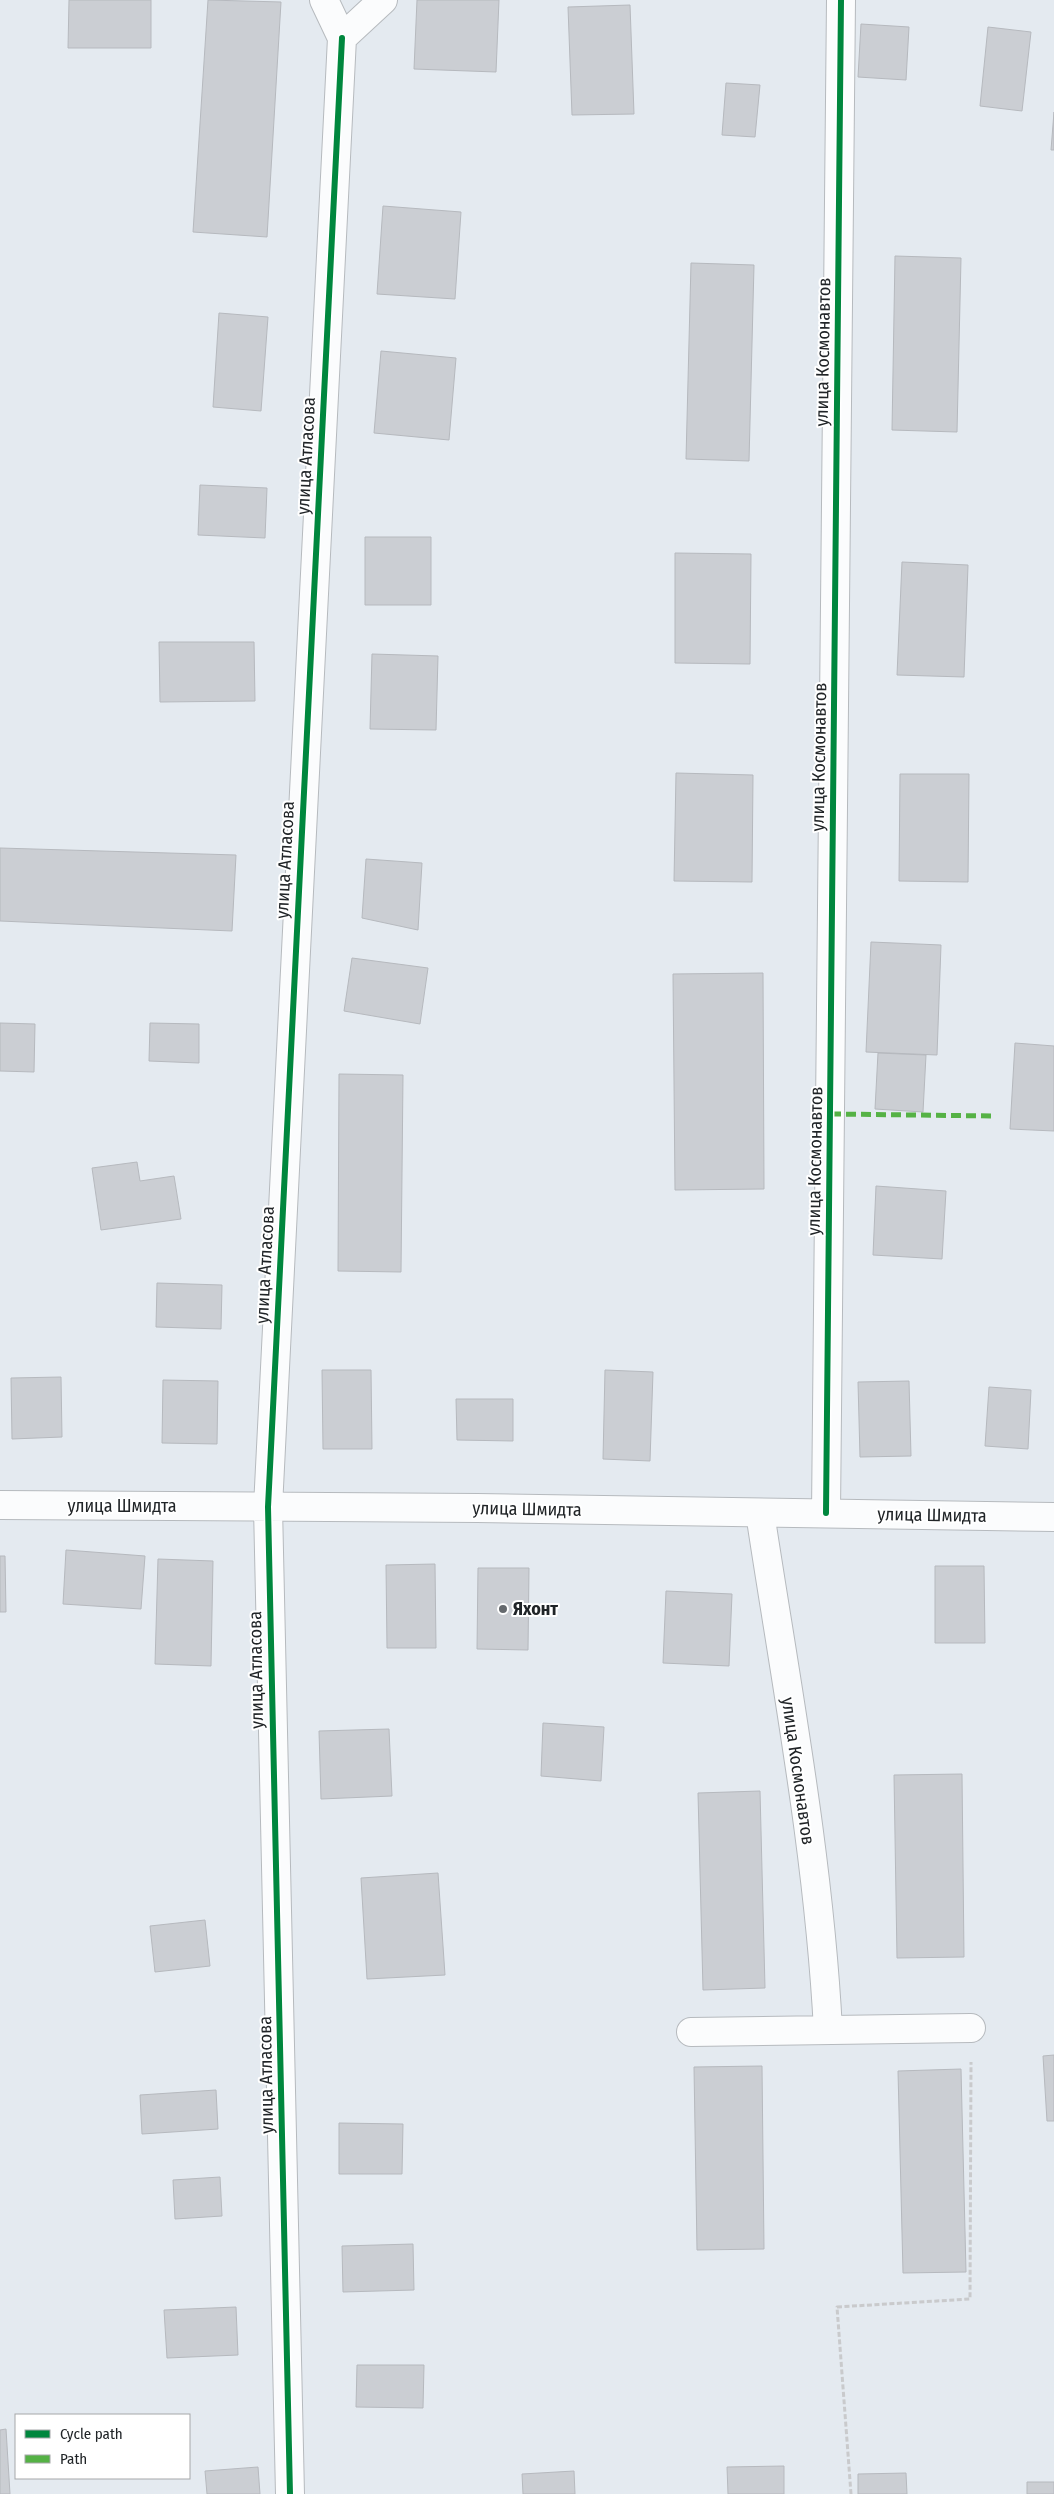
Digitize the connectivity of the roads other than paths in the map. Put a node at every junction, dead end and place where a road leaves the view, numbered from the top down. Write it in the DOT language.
graph roads {
  1 [pos="324,0"];
  2 [pos="383,0"];
  3 [pos="841,0"];
  4 [pos="342,38"];
  5 [pos="0,1505"];
  6 [pos="268,1507"];
  7 [pos="760,1512"];
  8 [pos="826,1513"];
  9 [pos="1054,1517"];
  10 [pos="971,2028"];
  11 [pos="828,2030"];
  12 [pos="691,2032"];
  13 [pos="290,2494"];
  1 -- 4 [label="street"];
  2 -- 4 [label="street"];
  3 -- 8 [label="street, улица Космонавтов"];
  4 -- 6 [label="street, улица Атласова"];
  5 -- 6 [label="street, улица Шмидта"];
  6 -- 7 [label="street, улица Шмидта"];
  6 -- 13 [label="street, улица Атласова"];
  7 -- 8 [label="street, улица Шмидта"];
  7 -- 11 [label="street, улица Космонавтов"];
  8 -- 9 [label="street, улица Шмидта"];
  10 -- 11 [label="street"];
  11 -- 12 [label="street"];
}
